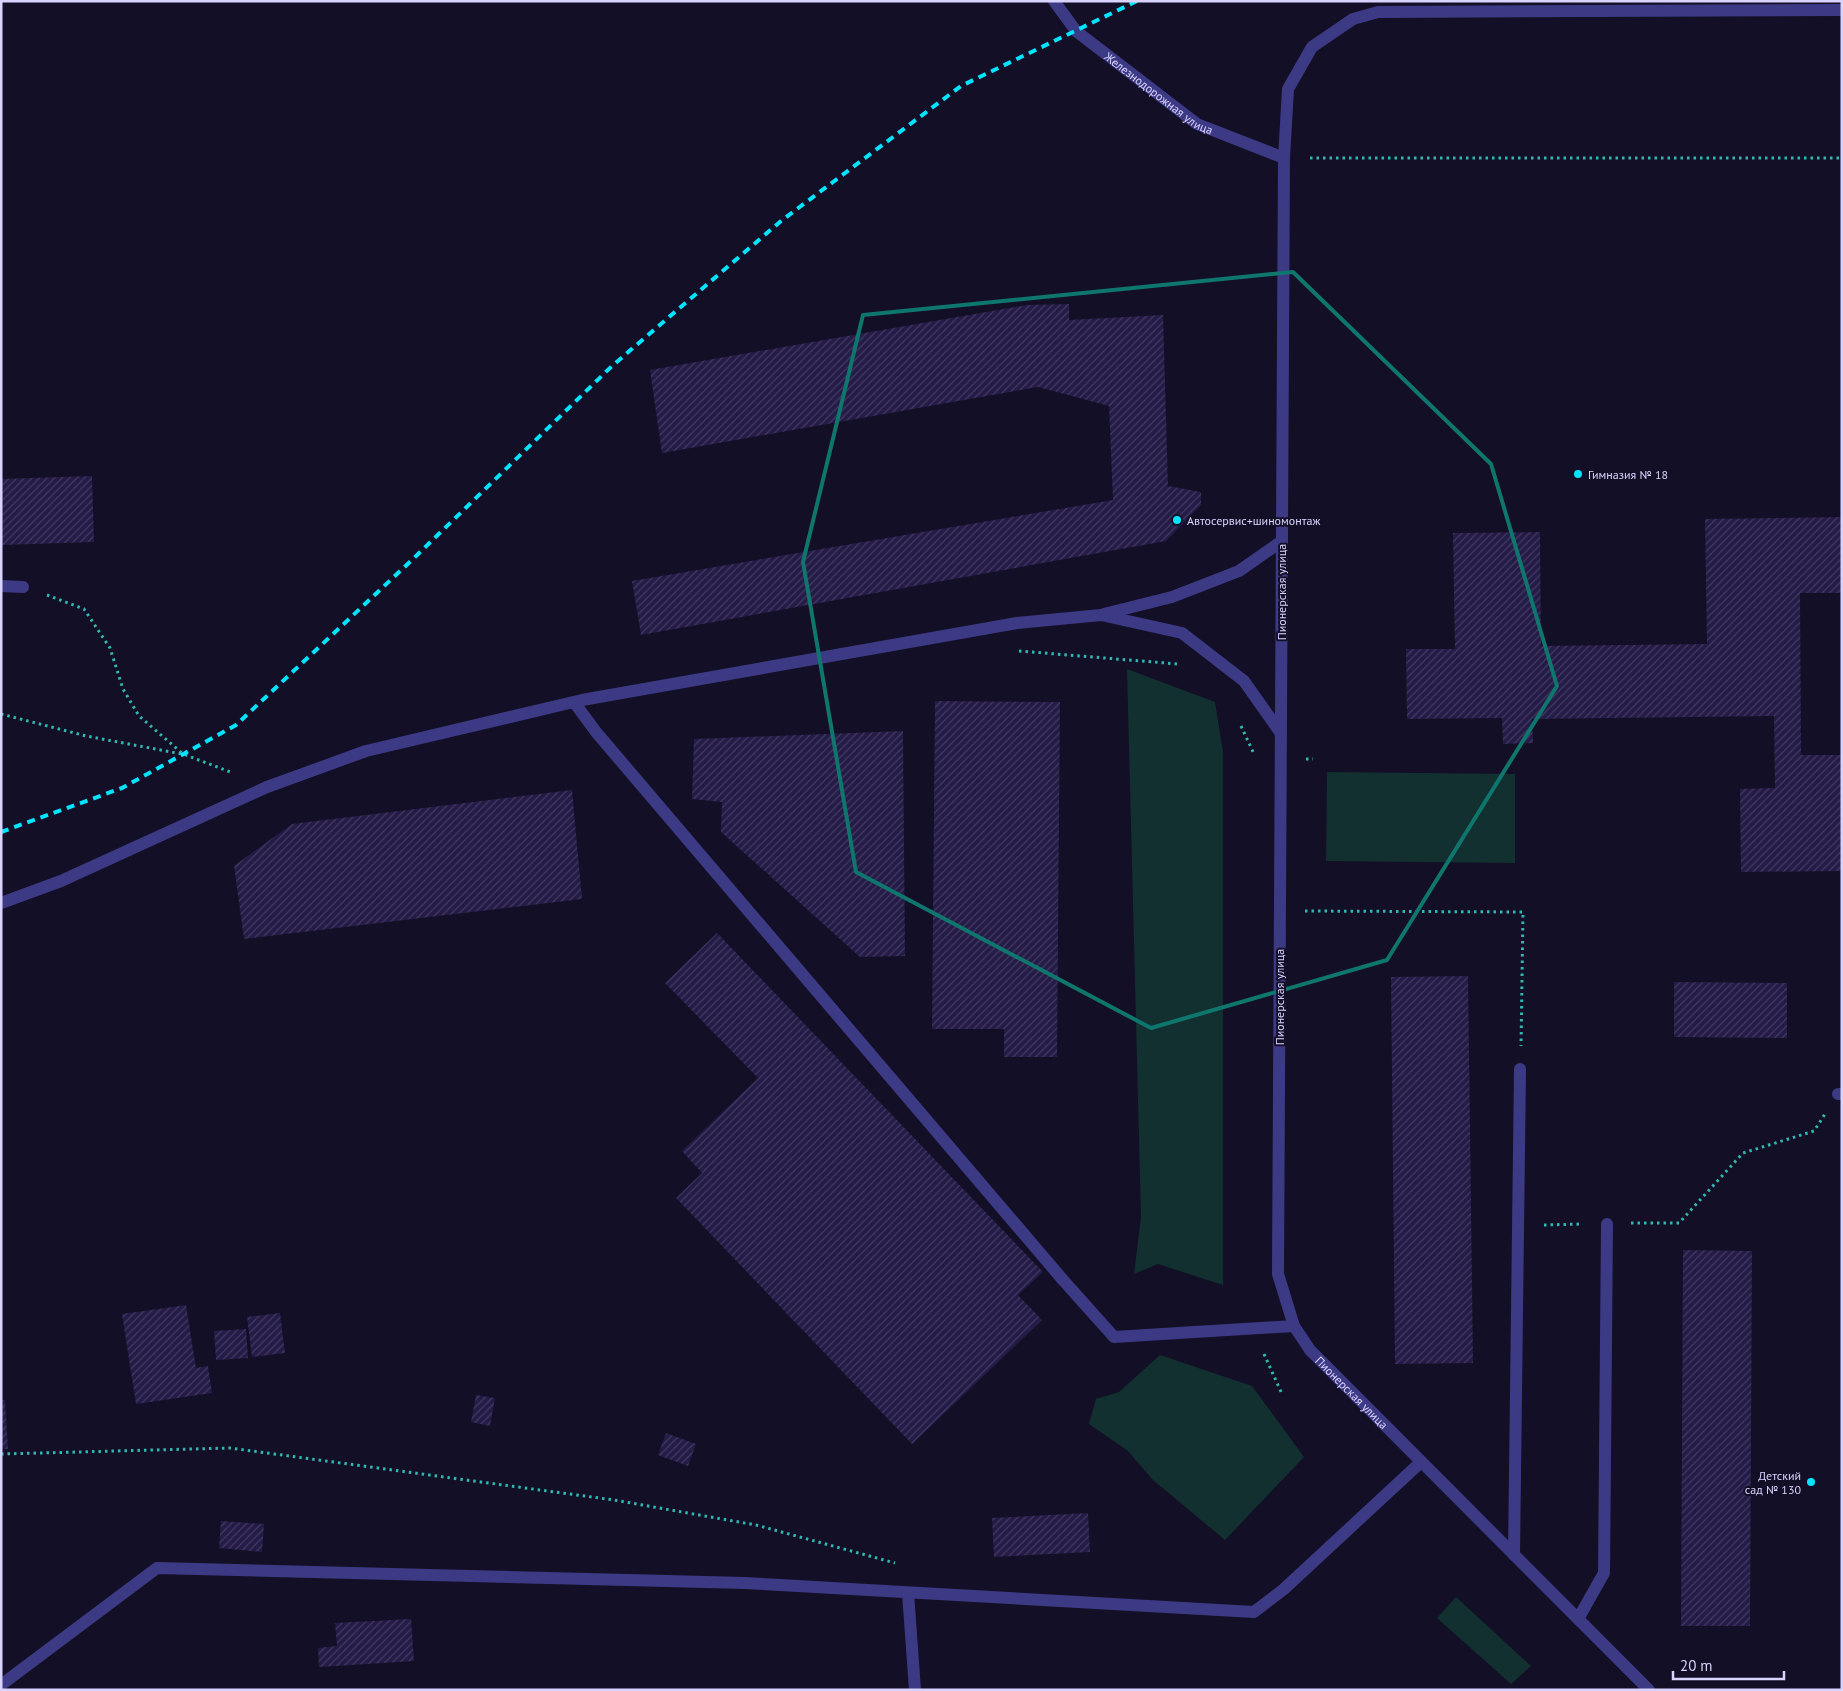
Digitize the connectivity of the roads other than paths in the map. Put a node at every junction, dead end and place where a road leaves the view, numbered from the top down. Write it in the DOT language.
graph roads {
  1 [pos="1054,1"];
  2 [pos="1842,10"];
  3 [pos="1284,158"];
  4 [pos="1282,541"];
  5 [pos="1,586"];
  6 [pos="23,586"];
  7 [pos="1101,615"];
  8 [pos="574,702"];
  9 [pos="1280,732"];
  10 [pos="1,903"];
  11 [pos="1520,1069"];
  12 [pos="1607,1224"];
  13 [pos="1294,1326"];
  14 [pos="1421,1462"];
  15 [pos="1514,1555"];
  16 [pos="908,1593"];
  17 [pos="1578,1619"];
  18 [pos="1,1685"];
  19 [pos="916,1690"];
  20 [pos="1649,1690"];
  1 -- 3 [label="street, Железнодорожная улица"];
  2 -- 3 [label="street, Пионерская улица"];
  3 -- 4 [label="street, Пионерская улица"];
  4 -- 7 [label="street"];
  4 -- 9 [label="street, Пионерская улица"];
  5 -- 6 [label="street"];
  7 -- 8 [label="street"];
  7 -- 9 [label="street"];
  8 -- 10 [label="street"];
  8 -- 13 [label="street"];
  9 -- 13 [label="street, Пионерская улица"];
  11 -- 15 [label="street"];
  12 -- 17 [label="street"];
  13 -- 14 [label="street, Пионерская улица"];
  14 -- 15 [label="street, Пионерская улица"];
  14 -- 16 [label="street"];
  15 -- 17 [label="street, Пионерская улица"];
  16 -- 18 [label="street"];
  16 -- 19 [label="street"];
  17 -- 20 [label="street, Пионерская улица"];
}
